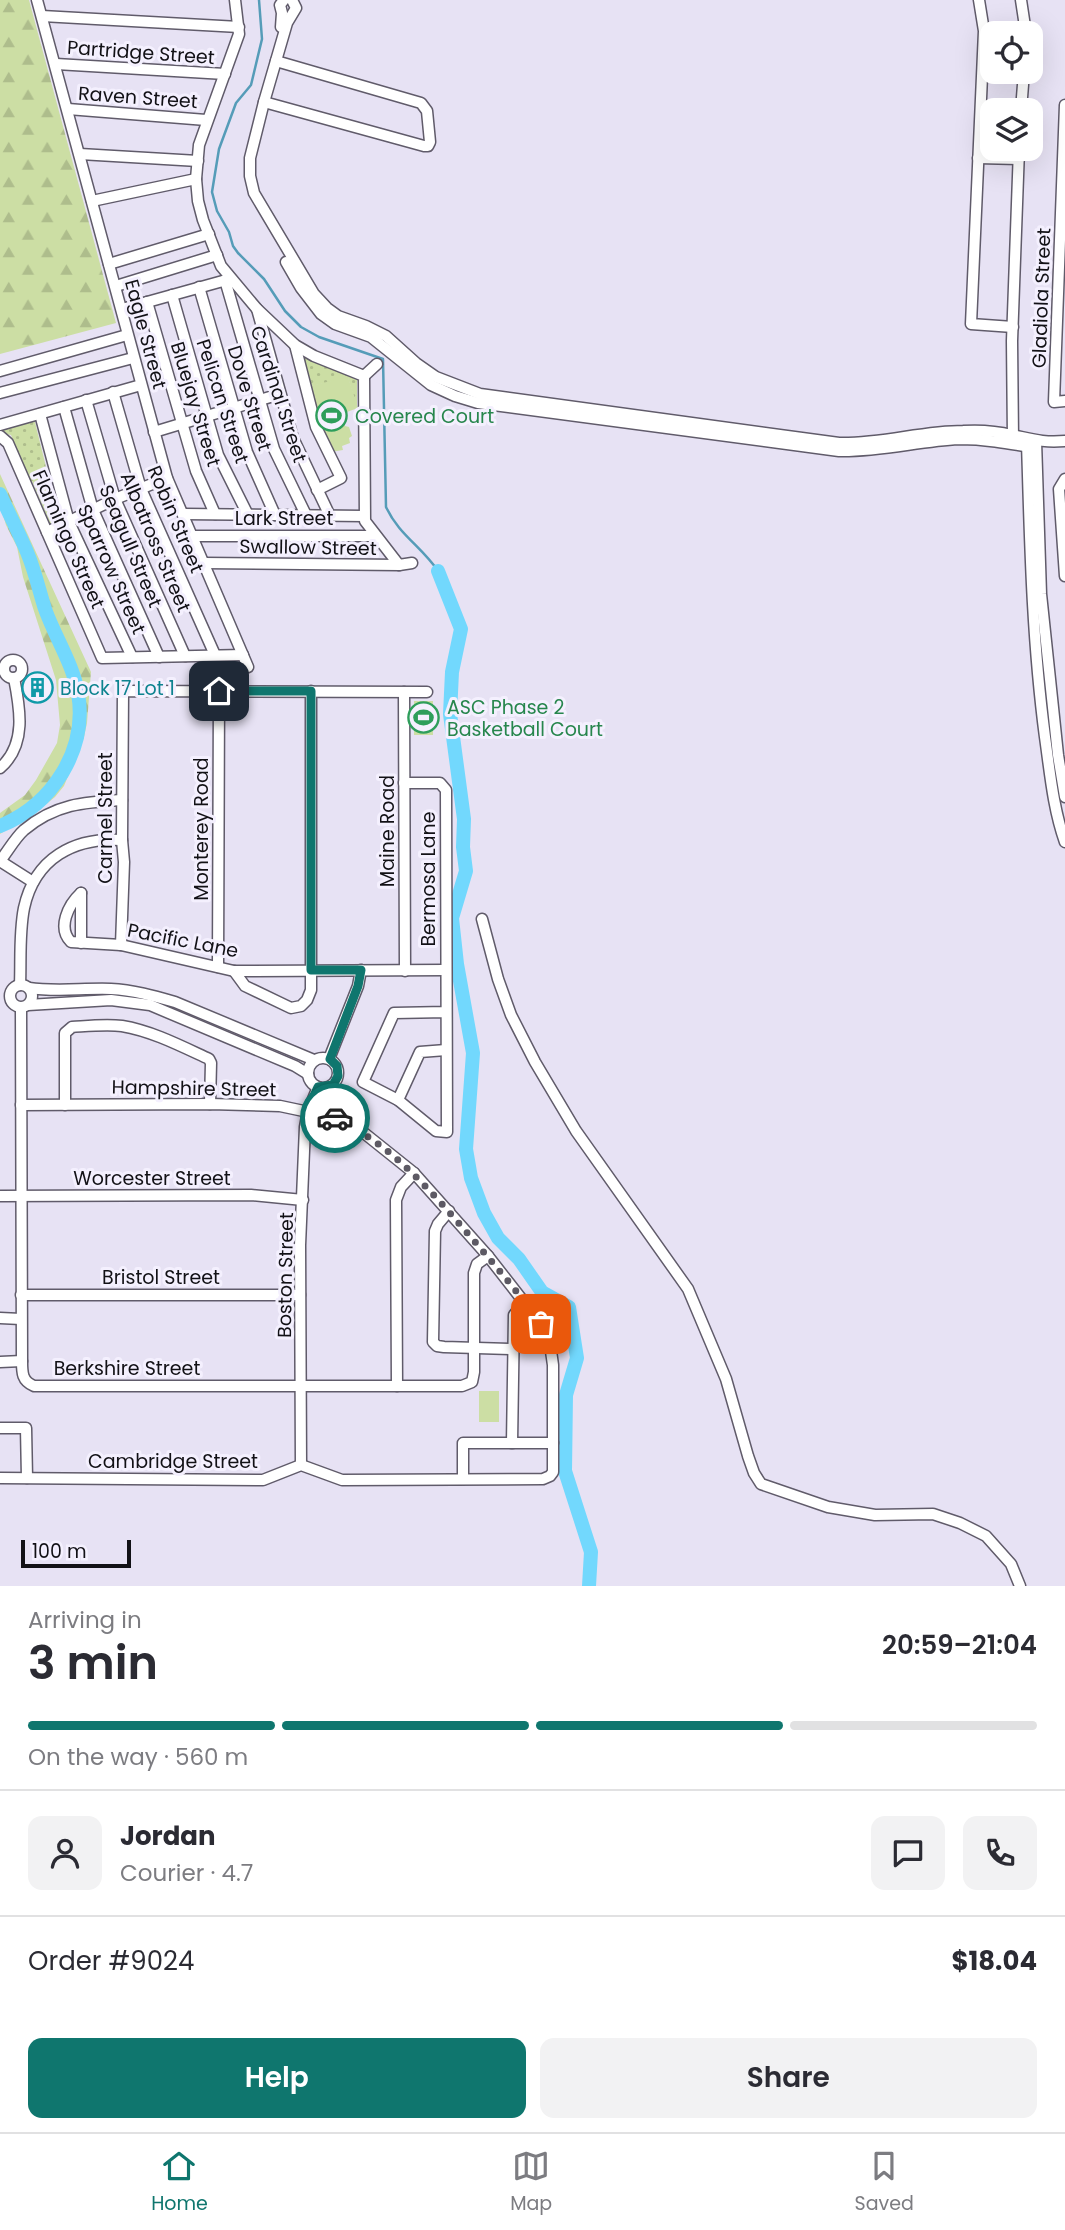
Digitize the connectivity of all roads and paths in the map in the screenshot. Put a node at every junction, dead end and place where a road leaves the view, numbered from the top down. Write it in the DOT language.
graph roads {
  1 [pos="37,0"];
  2 [pos="234,0"];
  3 [pos="284,0"];
  4 [pos="292,0"];
  5 [pos="979,0"];
  6 [pos="1021,0"];
  7 [pos="286,13"];
  8 [pos="41,16"];
  9 [pos="1024,21"];
  10 [pos="239,27"];
  11 [pos="276,61"];
  12 [pos="56,64"];
  13 [pos="225,75"];
  14 [pos="264,102"];
  15 [pos="1065,106"];
  16 [pos="68,110"];
  17 [pos="206,120"];
  18 [pos="80,154"];
  19 [pos="978,158"];
  20 [pos="198,161"];
  21 [pos="1019,161"];
  22 [pos="196,178"];
  23 [pos="1064,185"];
  24 [pos="92,201"];
  25 [pos="209,234"];
  26 [pos="217,255"];
  27 [pos="109,264"];
  28 [pos="227,279"];
  29 [pos="116,285"];
  30 [pos="199,287"];
  31 [pos="172,295"];
  32 [pos="147,302"];
  33 [pos="122,309"];
  34 [pos="257,309"];
  35 [pos="1013,327"];
  36 [pos="127,335"];
  37 [pos="295,345"];
  38 [pos="133,358"];
  39 [pos="377,364"];
  40 [pos="0,371"];
  41 [pos="364,376"];
  42 [pos="141,385"];
  43 [pos="0,393"];
  44 [pos="113,393"];
  45 [pos="280,394"];
  46 [pos="86,400"];
  47 [pos="259,400"];
  48 [pos="1065,401"];
  49 [pos="64,407"];
  50 [pos="233,408"];
  51 [pos="40,414"];
  52 [pos="207,416"];
  53 [pos="182,424"];
  54 [pos="0,425"];
  55 [pos="154,432"];
  56 [pos="0,436"];
  57 [pos="1014,439"];
  58 [pos="1065,441"];
  59 [pos="1034,444"];
  60 [pos="167,478"];
  61 [pos="1065,479"];
  62 [pos="141,489"];
  63 [pos="317,490"];
  64 [pos="115,499"];
  65 [pos="93,510"];
  66 [pos="184,514"];
  67 [pos="215,514"];
  68 [pos="247,515"];
  69 [pos="275,515"];
  70 [pos="306,515"];
  71 [pos="330,516"];
  72 [pos="364,516"];
  73 [pos="69,522"];
  74 [pos="47,531"];
  75 [pos="193,536"];
  76 [pos="375,536"];
  77 [pos="204,563"];
  78 [pos="412,563"];
  79 [pos="399,565"];
  80 [pos="1065,576"];
  81 [pos="243,655"];
  82 [pos="185,656"];
  83 [pos="215,656"];
  84 [pos="132,657"];
  85 [pos="159,657"];
  86 [pos="248,667"];
  87 [pos="6,673"];
  88 [pos="219,691"];
  89 [pos="311,691"];
  90 [pos="404,692"];
  91 [pos="427,692"];
  92 [pos="1059,710"];
  93 [pos="0,768"];
  94 [pos="404,783"];
  95 [pos="1065,797"];
  96 [pos="122,800"];
  97 [pos="122,840"];
  98 [pos="1065,842"];
  99 [pos="33,882"];
  100 [pos="482,919"];
  101 [pos="81,943"];
  102 [pos="121,945"];
  103 [pos="218,967"];
  104 [pos="311,970"];
  105 [pos="361,970"];
  106 [pos="446,970"];
  107 [pos="234,971"];
  108 [pos="405,971"];
  109 [pos="20,987"];
  110 [pos="0,991"];
  111 [pos="15,1004"];
  112 [pos="446,1012"];
  113 [pos="446,1051"];
  114 [pos="330,1059"];
  115 [pos="314,1060"];
  116 [pos="308,1074"];
  117 [pos="318,1087"];
  118 [pos="398,1100"];
  119 [pos="210,1104"];
  120 [pos="21,1105"];
  121 [pos="65,1105"];
  122 [pos="307,1111"];
  123 [pos="414,1173"];
  124 [pos="0,1196"];
  125 [pos="21,1196"];
  126 [pos="303,1200"];
  127 [pos="449,1211"];
  128 [pos="488,1256"];
  129 [pos="22,1295"];
  130 [pos="300,1295"];
  131 [pos="525,1301"];
  132 [pos="0,1318"];
  133 [pos="21,1320"];
  134 [pos="474,1348"];
  135 [pos="512,1349"];
  136 [pos="22,1361"];
  137 [pos="0,1362"];
  138 [pos="301,1386"];
  139 [pos="397,1386"];
  140 [pos="0,1428"];
  141 [pos="512,1443"];
  142 [pos="553,1443"];
  143 [pos="301,1465"];
  144 [pos="0,1478"];
  145 [pos="27,1478"];
  146 [pos="463,1479"];
  147 [pos="1020,1586"];
  1 -- 8 [label="street, Eagle Street"];
  2 -- 10 [label="street"];
  3 -- 7 [label="street"];
  4 -- 7 [label="street"];
  5 -- 19 [label="street"];
  6 -- 9 [label="street"];
  7 -- 11 [label="street"];
  8 -- 10 [label="street"];
  8 -- 12 [label="street, Eagle Street"];
  10 -- 13 [label="street"];
  11 -- 14 [label="street"];
  11 -- 14 [label="street"];
  12 -- 13 [label="street, Partridge Street"];
  12 -- 16 [label="street, Eagle Street"];
  13 -- 17 [label="street"];
  14 -- 57 [label="street"];
  15 -- 23 [label="street, Gladiola Street"];
  16 -- 17 [label="street, Raven Street"];
  16 -- 18 [label="street, Eagle Street"];
  17 -- 20 [label="street"];
  18 -- 20 [label="street"];
  18 -- 24 [label="street, Eagle Street"];
  19 -- 35 [label="street"];
  20 -- 22 [label="street"];
  21 -- 35 [label="street"];
  22 -- 24 [label="street"];
  22 -- 25 [label="street"];
  23 -- 48 [label="street, Gladiola Street"];
  24 -- 27 [label="street, Eagle Street"];
  25 -- 26 [label="street"];
  25 -- 27 [label="street"];
  26 -- 28 [label="street"];
  26 -- 29 [label="street"];
  27 -- 29 [label="street, Eagle Street"];
  28 -- 30 [label="street"];
  28 -- 34 [label="street"];
  28 -- 47 [label="street, Cardinal Street"];
  29 -- 33 [label="street, Eagle Street"];
  30 -- 31 [label="street"];
  30 -- 50 [label="street, Dove Street"];
  31 -- 32 [label="street"];
  31 -- 52 [label="street, Pelican Street"];
  32 -- 33 [label="street"];
  32 -- 53 [label="street, Bluejay Street"];
  33 -- 36 [label="street, Eagle Street"];
  34 -- 37 [label="street"];
  34 -- 45 [label="street"];
  35 -- 57 [label="street"];
  36 -- 38 [label="street, Eagle Street"];
  36 -- 40 [label="street"];
  37 -- 41 [label="street"];
  37 -- 63 [label="street"];
  38 -- 42 [label="street, Eagle Street"];
  38 -- 43 [label="street"];
  39 -- 41 [label="street"];
  41 -- 72 [label="street"];
  42 -- 44 [label="street"];
  42 -- 55 [label="street, Eagle Street"];
  44 -- 46 [label="street"];
  44 -- 62 [label="street, Robin Street"];
  45 -- 47 [label="street"];
  45 -- 63 [label="street"];
  46 -- 49 [label="street"];
  46 -- 64 [label="street, Albatross Street"];
  47 -- 50 [label="street"];
  47 -- 70 [label="street, Cardinal Street"];
  49 -- 51 [label="street"];
  49 -- 65 [label="street, Seagull Street"];
  50 -- 52 [label="street"];
  50 -- 69 [label="street, Dove Street"];
  51 -- 54 [label="street"];
  51 -- 73 [label="street, Sparrow Street"];
  52 -- 53 [label="street"];
  52 -- 68 [label="street, Pelican Street"];
  53 -- 55 [label="street"];
  53 -- 67 [label="street, Bluejay Street"];
  55 -- 60 [label="street, Eagle Street"];
  56 -- 74 [label="street, Flamingo Street"];
  57 -- 59 [label="street"];
  58 -- 59 [label="street"];
  59 -- 92 [label="street"];
  59 -- 98 [label="street"];
  60 -- 62 [label="street"];
  60 -- 66 [label="street, Eagle Street"];
  61 -- 80 [label="street"];
  62 -- 64 [label="street"];
  62 -- 83 [label="street, Robin Street"];
  63 -- 71 [label="street"];
  64 -- 65 [label="street"];
  64 -- 82 [label="street, Albatross Street"];
  65 -- 73 [label="street"];
  65 -- 85 [label="street, Seagull Street"];
  66 -- 67 [label="street"];
  66 -- 75 [label="street, Eagle Street"];
  67 -- 68 [label="street"];
  68 -- 69 [label="street"];
  69 -- 70 [label="street"];
  70 -- 71 [label="street"];
  71 -- 72 [label="street"];
  72 -- 76 [label="street"];
  73 -- 74 [label="street"];
  73 -- 84 [label="street, Sparrow Street"];
  74 -- 84 [label="street, Flamingo Street"];
  75 -- 76 [label="street, Lark Street"];
  75 -- 77 [label="street, Eagle Street"];
  76 -- 79 [label="street"];
  77 -- 79 [label="street, Swallow Street"];
  77 -- 81 [label="street, Eagle Street"];
  78 -- 79 [label="street, Swallow Street"];
  81 -- 83 [label="street"];
  81 -- 86 [label="street, Eagle Street"];
  82 -- 83 [label="street"];
  82 -- 85 [label="street"];
  84 -- 85 [label="street"];
  87 -- 93 [label="street"];
  88 -- 89 [label="street"];
  88 -- 96 [label="street, Carmel Street"];
  88 -- 103 [label="street, Monterey Road"];
  89 -- 90 [label="street"];
  89 -- 104 [label="street"];
  90 -- 91 [label="street"];
  90 -- 94 [label="street, Maine Road"];
  92 -- 95 [label="street"];
  94 -- 106 [label="street, Bermosa Lane"];
  94 -- 108 [label="street, Maine Road"];
  96 -- 97 [label="street, Carmel Street"];
  96 -- 99 [label="street"];
  97 -- 99 [label="street"];
  97 -- 102 [label="street, Carmel Street"];
  99 -- 109 [label="street"];
  100 -- 147 [label="street"];
  101 -- 102 [label="street, Pacific Lane"];
  102 -- 103 [label="street, Pacific Lane"];
  103 -- 107 [label="street, Pacific Lane"];
  104 -- 105 [label="street, Pacific Lane"];
  104 -- 107 [label="street, Pacific Lane"];
  104 -- 107 [label="street"];
  105 -- 108 [label="street, Pacific Lane"];
  105 -- 114 [label="street"];
  106 -- 108 [label="street, Pacific Lane"];
  106 -- 112 [label="street, Bermosa Lane"];
  109 -- 110 [label="street"];
  109 -- 111 [label="street"];
  109 -- 111 [label="street"];
  109 -- 115 [label="street"];
  111 -- 116 [label="street"];
  111 -- 120 [label="street"];
  112 -- 113 [label="street, Bermosa Lane"];
  112 -- 118 [label="street"];
  113 -- 118 [label="street"];
  113 -- 118 [label="street, Bermosa Lane"];
  114 -- 115 [label="street"];
  114 -- 117 [label="street"];
  115 -- 116 [label="street"];
  116 -- 117 [label="street"];
  117 -- 122 [label="street, Boston Street"];
  119 -- 121 [label="street, Hampshire Street"];
  119 -- 121 [label="street"];
  119 -- 122 [label="street, Hampshire Street"];
  120 -- 121 [label="street, Hampshire Street"];
  120 -- 125 [label="street"];
  122 -- 123 [label="street, Hampshire Street"];
  122 -- 126 [label="street, Boston Street"];
  123 -- 127 [label="street, Hampshire Street"];
  123 -- 139 [label="street"];
  124 -- 125 [label="street, Worcester Street"];
  125 -- 126 [label="street, Worcester Street"];
  125 -- 129 [label="street"];
  126 -- 130 [label="street, Boston Street"];
  127 -- 128 [label="street, Hampshire Street"];
  127 -- 134 [label="street"];
  128 -- 131 [label="street, Hampshire Street"];
  128 -- 134 [label="street, Berkshire Street"];
  129 -- 130 [label="street, Bristol Street"];
  129 -- 133 [label="street"];
  130 -- 138 [label="street, Boston Street"];
  131 -- 135 [label="street"];
  131 -- 142 [label="street, Hampshire Street"];
  132 -- 133 [label="street"];
  133 -- 136 [label="street"];
  134 -- 135 [label="street"];
  134 -- 139 [label="street, Berkshire Street"];
  135 -- 141 [label="street"];
  136 -- 137 [label="street"];
  136 -- 138 [label="street, Berkshire Street"];
  138 -- 139 [label="street, Berkshire Street"];
  138 -- 143 [label="street, Boston Street"];
  140 -- 145 [label="street"];
  141 -- 142 [label="street"];
  141 -- 146 [label="street"];
  142 -- 146 [label="street, Hampshire Street"];
  143 -- 145 [label="street, Cambridge Street"];
  143 -- 146 [label="street"];
  144 -- 145 [label="street, Cambridge Street"];
}
